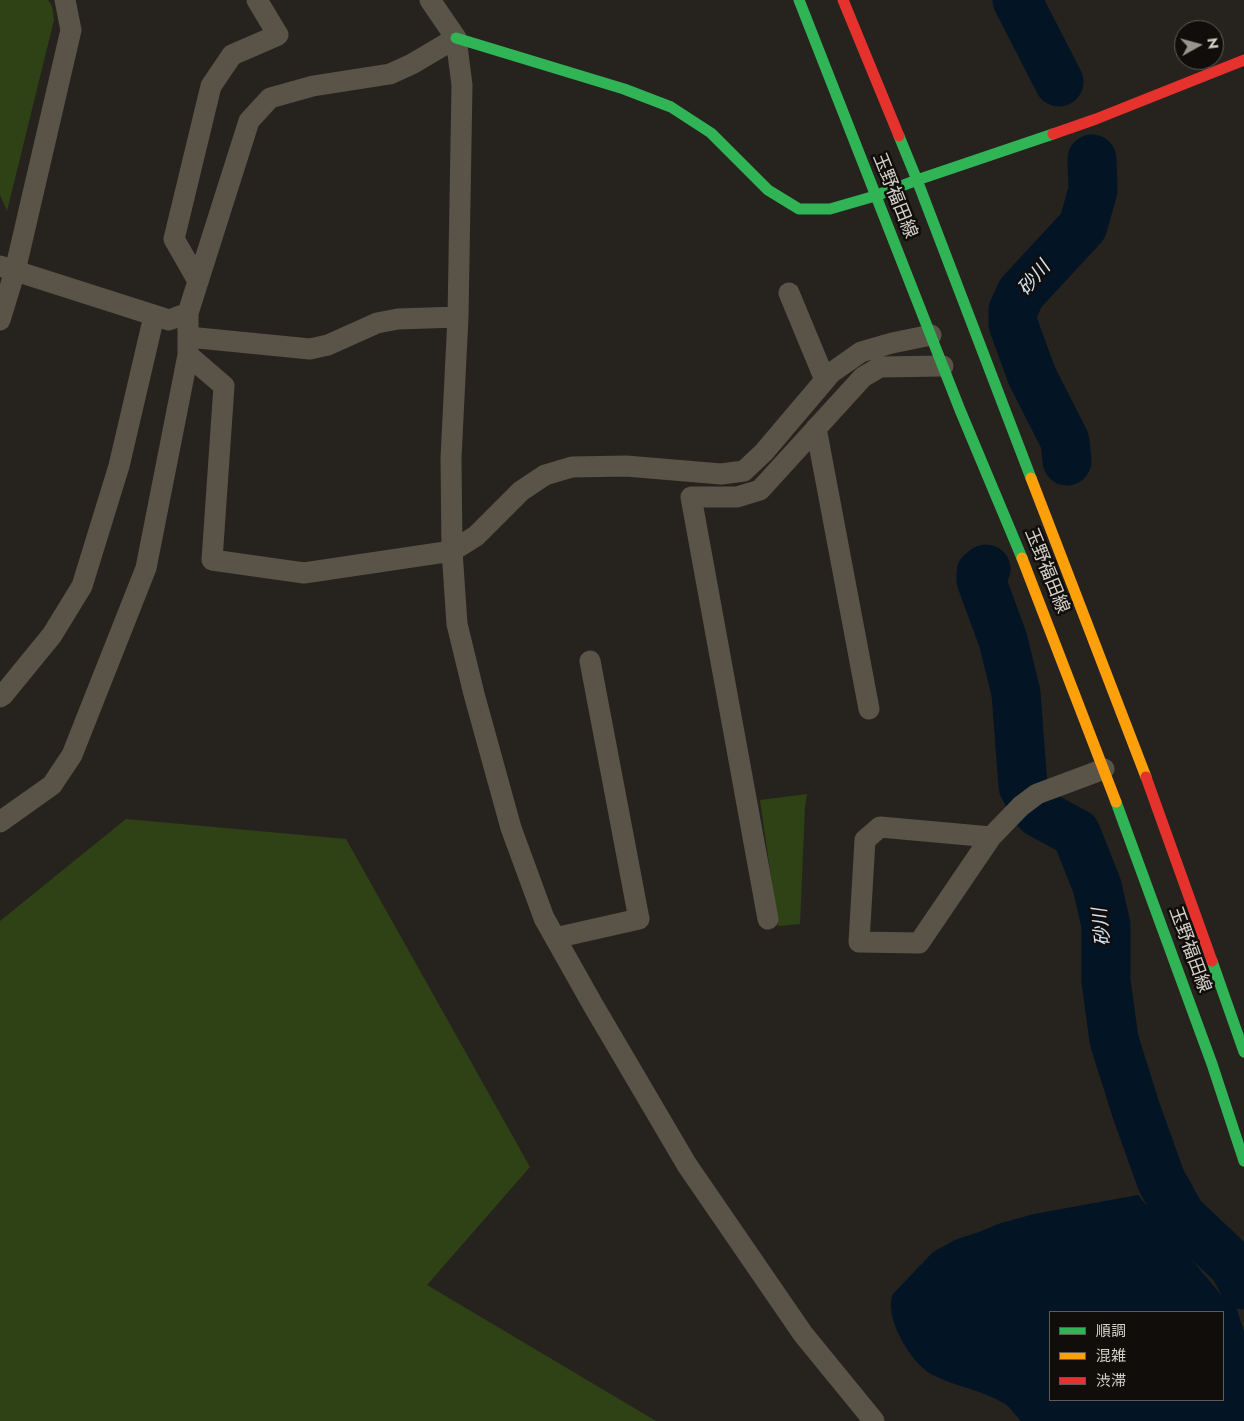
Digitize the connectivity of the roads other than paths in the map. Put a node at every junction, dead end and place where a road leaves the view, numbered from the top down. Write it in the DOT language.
graph roads {
  1 [pos="65,0"];
  2 [pos="257,0"];
  3 [pos="430,0"];
  4 [pos="799,0"];
  5 [pos="844,0"];
  6 [pos="456,38"];
  7 [pos="1244,60"];
  8 [pos="917,180"];
  9 [pos="875,196"];
  10 [pos="7,268"];
  11 [pos="198,282"];
  12 [pos="789,293"];
  13 [pos="188,313"];
  14 [pos="154,316"];
  15 [pos="458,317"];
  16 [pos="0,320"];
  17 [pos="931,336"];
  18 [pos="188,346"];
  19 [pos="943,366"];
  20 [pos="824,380"];
  21 [pos="816,428"];
  22 [pos="755,461"];
  23 [pos="772,476"];
  24 [pos="452,551"];
  25 [pos="590,661"];
  26 [pos="0,697"];
  27 [pos="869,709"];
  28 [pos="1104,769"];
  29 [pos="0,822"];
  30 [pos="991,837"];
  31 [pos="768,919"];
  32 [pos="555,938"];
  33 [pos="1244,1052"];
  34 [pos="1244,1161"];
  35 [pos="874,1421"];
  1 -- 10 [label="street"];
  2 -- 11 [label="street"];
  3 -- 6 [label="street"];
  4 -- 9 [label="main road, 玉野福田線"];
  5 -- 8 [label="main road, 玉野福田線"];
  6 -- 9 [label="main road"];
  6 -- 11 [label="street"];
  6 -- 15 [label="street"];
  7 -- 8 [label="main road"];
  8 -- 9 [label="main road"];
  8 -- 33 [label="main road, 玉野福田線"];
  9 -- 17 [label="main road, 玉野福田線"];
  10 -- 14 [label="street"];
  10 -- 16 [label="street"];
  11 -- 13 [label="street"];
  12 -- 20 [label="street"];
  13 -- 14 [label="street"];
  13 -- 18 [label="street"];
  14 -- 26 [label="street"];
  15 -- 18 [label="street"];
  15 -- 24 [label="street"];
  17 -- 19 [label="main road, 玉野福田線"];
  17 -- 20 [label="street"];
  18 -- 24 [label="street"];
  18 -- 29 [label="street"];
  19 -- 21 [label="street"];
  19 -- 28 [label="main road, 玉野福田線"];
  20 -- 22 [label="street"];
  21 -- 23 [label="street"];
  21 -- 27 [label="street"];
  22 -- 23 [label="street"];
  22 -- 24 [label="street"];
  23 -- 31 [label="street"];
  24 -- 32 [label="street"];
  25 -- 32 [label="street"];
  28 -- 30 [label="street"];
  28 -- 34 [label="main road, 玉野福田線"];
  30 -- 30 [label="street"];
  32 -- 35 [label="street"];
}
